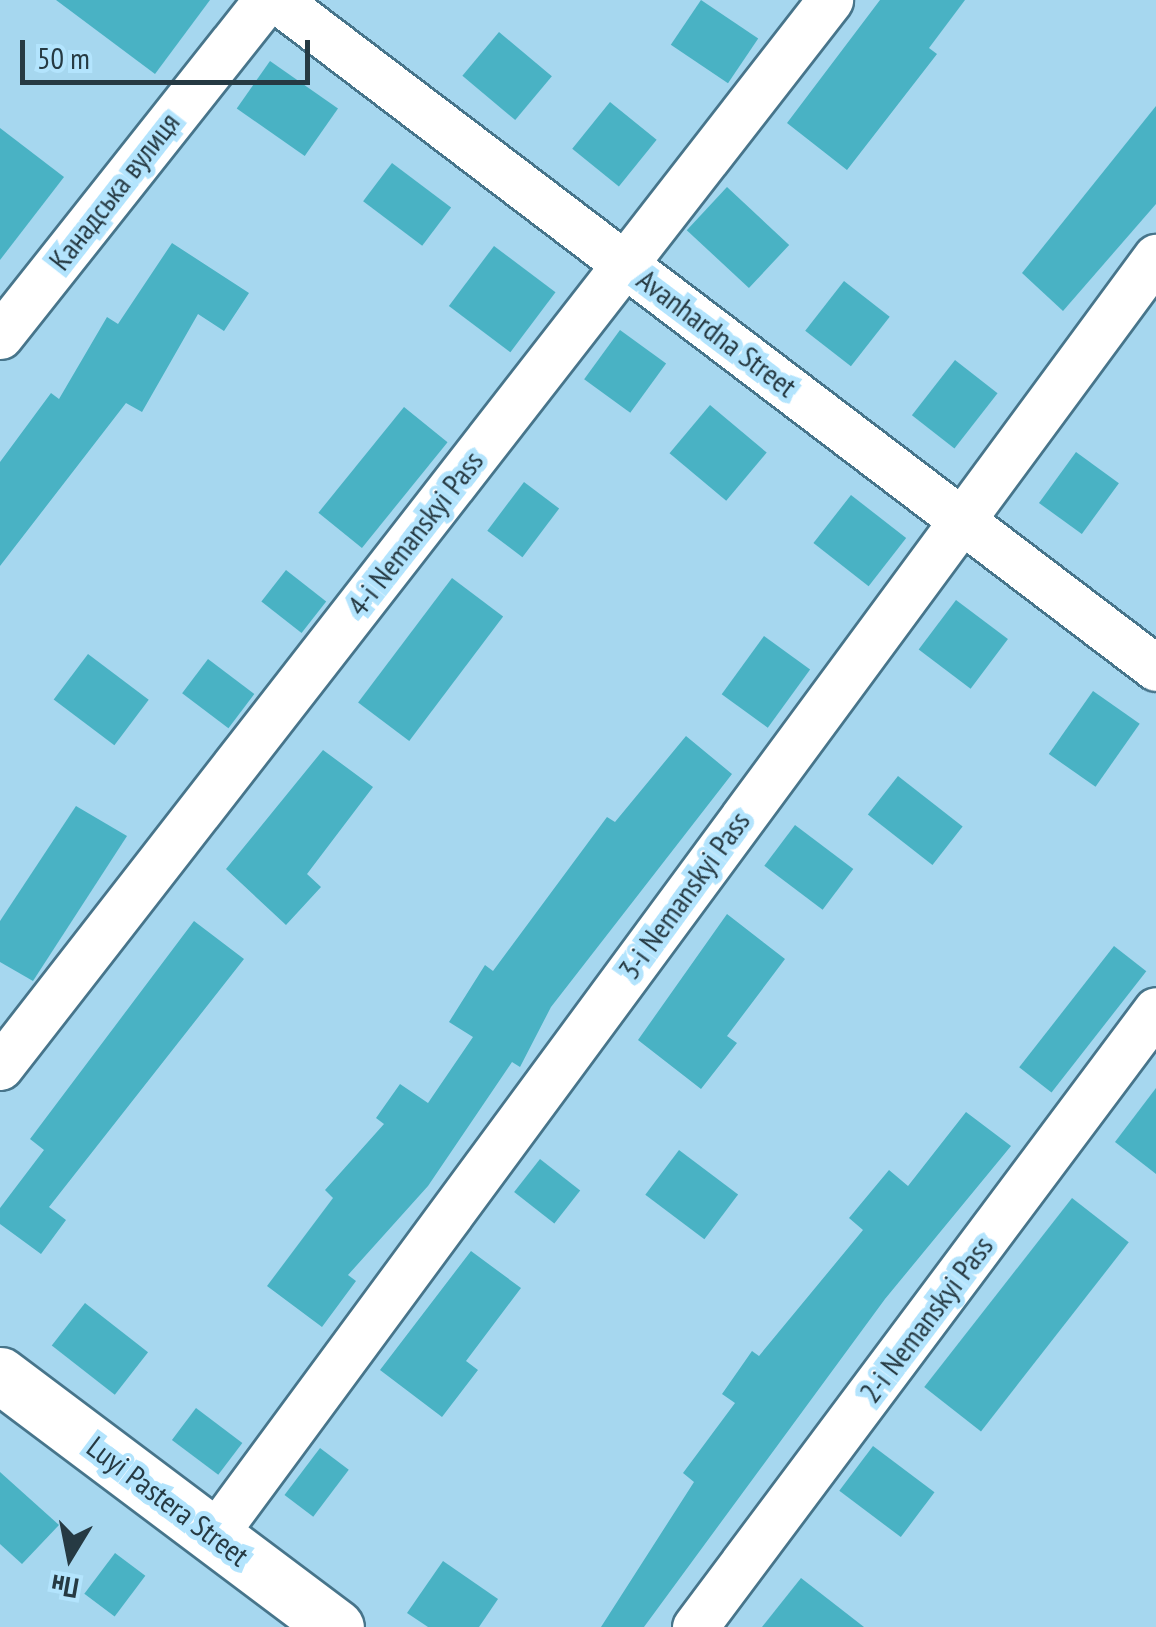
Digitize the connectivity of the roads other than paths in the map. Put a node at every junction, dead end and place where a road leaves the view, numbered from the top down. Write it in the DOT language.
graph roads {
  1 [pos="266,0"];
  2 [pos="277,0"];
  3 [pos="830,0"];
  4 [pos="1156,256"];
  5 [pos="625,263"];
  6 [pos="0,336"];
  7 [pos="960,520"];
  8 [pos="1156,668"];
  9 [pos="1156,1010"];
  10 [pos="0,1067"];
  11 [pos="0,1375"];
  12 [pos="214,1535"];
  13 [pos="336,1627"];
  14 [pos="695,1627"];
  1 -- 6 [label="street, Канадська вулиця"];
  2 -- 5 [label="street, Avanhardna Street"];
  3 -- 5 [label="street, 4-i Nemanskyi Pass"];
  4 -- 7 [label="street, 3-i Nemanskyi Pass"];
  5 -- 7 [label="street, Avanhardna Street"];
  5 -- 10 [label="street, 4-i Nemanskyi Pass"];
  7 -- 8 [label="street, Avanhardna Street"];
  7 -- 12 [label="street, 3-i Nemanskyi Pass"];
  9 -- 14 [label="street, 2-i Nemanskyi Pass"];
  11 -- 12 [label="street, Luyi Pastera Street"];
  12 -- 13 [label="street, Luyi Pastera Street"];
}
